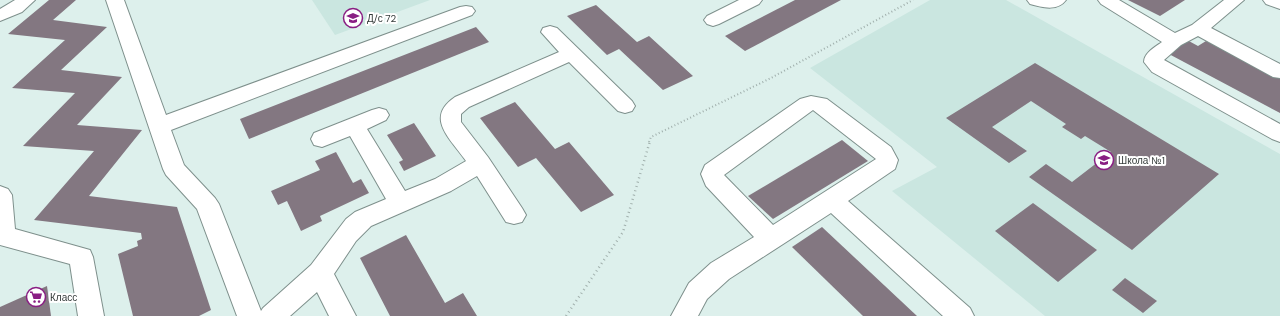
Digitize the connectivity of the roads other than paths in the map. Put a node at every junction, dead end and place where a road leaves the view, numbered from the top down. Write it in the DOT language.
graph roads {
  1 [pos="26,0"];
  2 [pos="114,0"];
  3 [pos="753,0"];
  4 [pos="1036,0"];
  5 [pos="1057,0"];
  6 [pos="1107,0"];
  7 [pos="1235,0"];
  8 [pos="1272,0"];
  9 [pos="1280,4"];
  10 [pos="466,11"];
  11 [pos="0,16"];
  12 [pos="713,20"];
  13 [pos="1198,29"];
  14 [pos="550,32"];
  15 [pos="1174,41"];
  16 [pos="572,54"];
  17 [pos="1280,72"];
  18 [pos="625,106"];
  19 [pos="379,115"];
  20 [pos="159,126"];
  21 [pos="354,126"];
  22 [pos="1280,134"];
  23 [pos="322,139"];
  24 [pos="480,163"];
  25 [pos="0,195"];
  26 [pos="832,200"];
  27 [pos="400,202"];
  28 [pos="514,215"];
  29 [pos="772,238"];
  30 [pos="320,273"];
  31 [pos="91,316"];
  32 [pos="250,316"];
  33 [pos="272,316"];
  34 [pos="343,316"];
  35 [pos="684,316"];
  36 [pos="962,316"];
  1 -- 11 [label="street"];
  2 -- 20 [label="street"];
  3 -- 12 [label="street"];
  4 -- 5 [label="street"];
  6 -- 15 [label="street"];
  7 -- 13 [label="street"];
  8 -- 9 [label="street"];
  10 -- 20 [label="street"];
  13 -- 15 [label="street"];
  13 -- 17 [label="street"];
  14 -- 16 [label="street"];
  15 -- 22 [label="street"];
  16 -- 18 [label="street"];
  16 -- 24 [label="street"];
  19 -- 21 [label="street"];
  20 -- 32 [label="street"];
  21 -- 23 [label="street"];
  21 -- 27 [label="street"];
  24 -- 27 [label="street"];
  24 -- 28 [label="street"];
  25 -- 31 [label="street"];
  26 -- 29 [label="street"];
  26 -- 29 [label="street"];
  26 -- 36 [label="street"];
  27 -- 30 [label="street"];
  29 -- 35 [label="street"];
  30 -- 33 [label="street"];
  30 -- 34 [label="street"];
}
